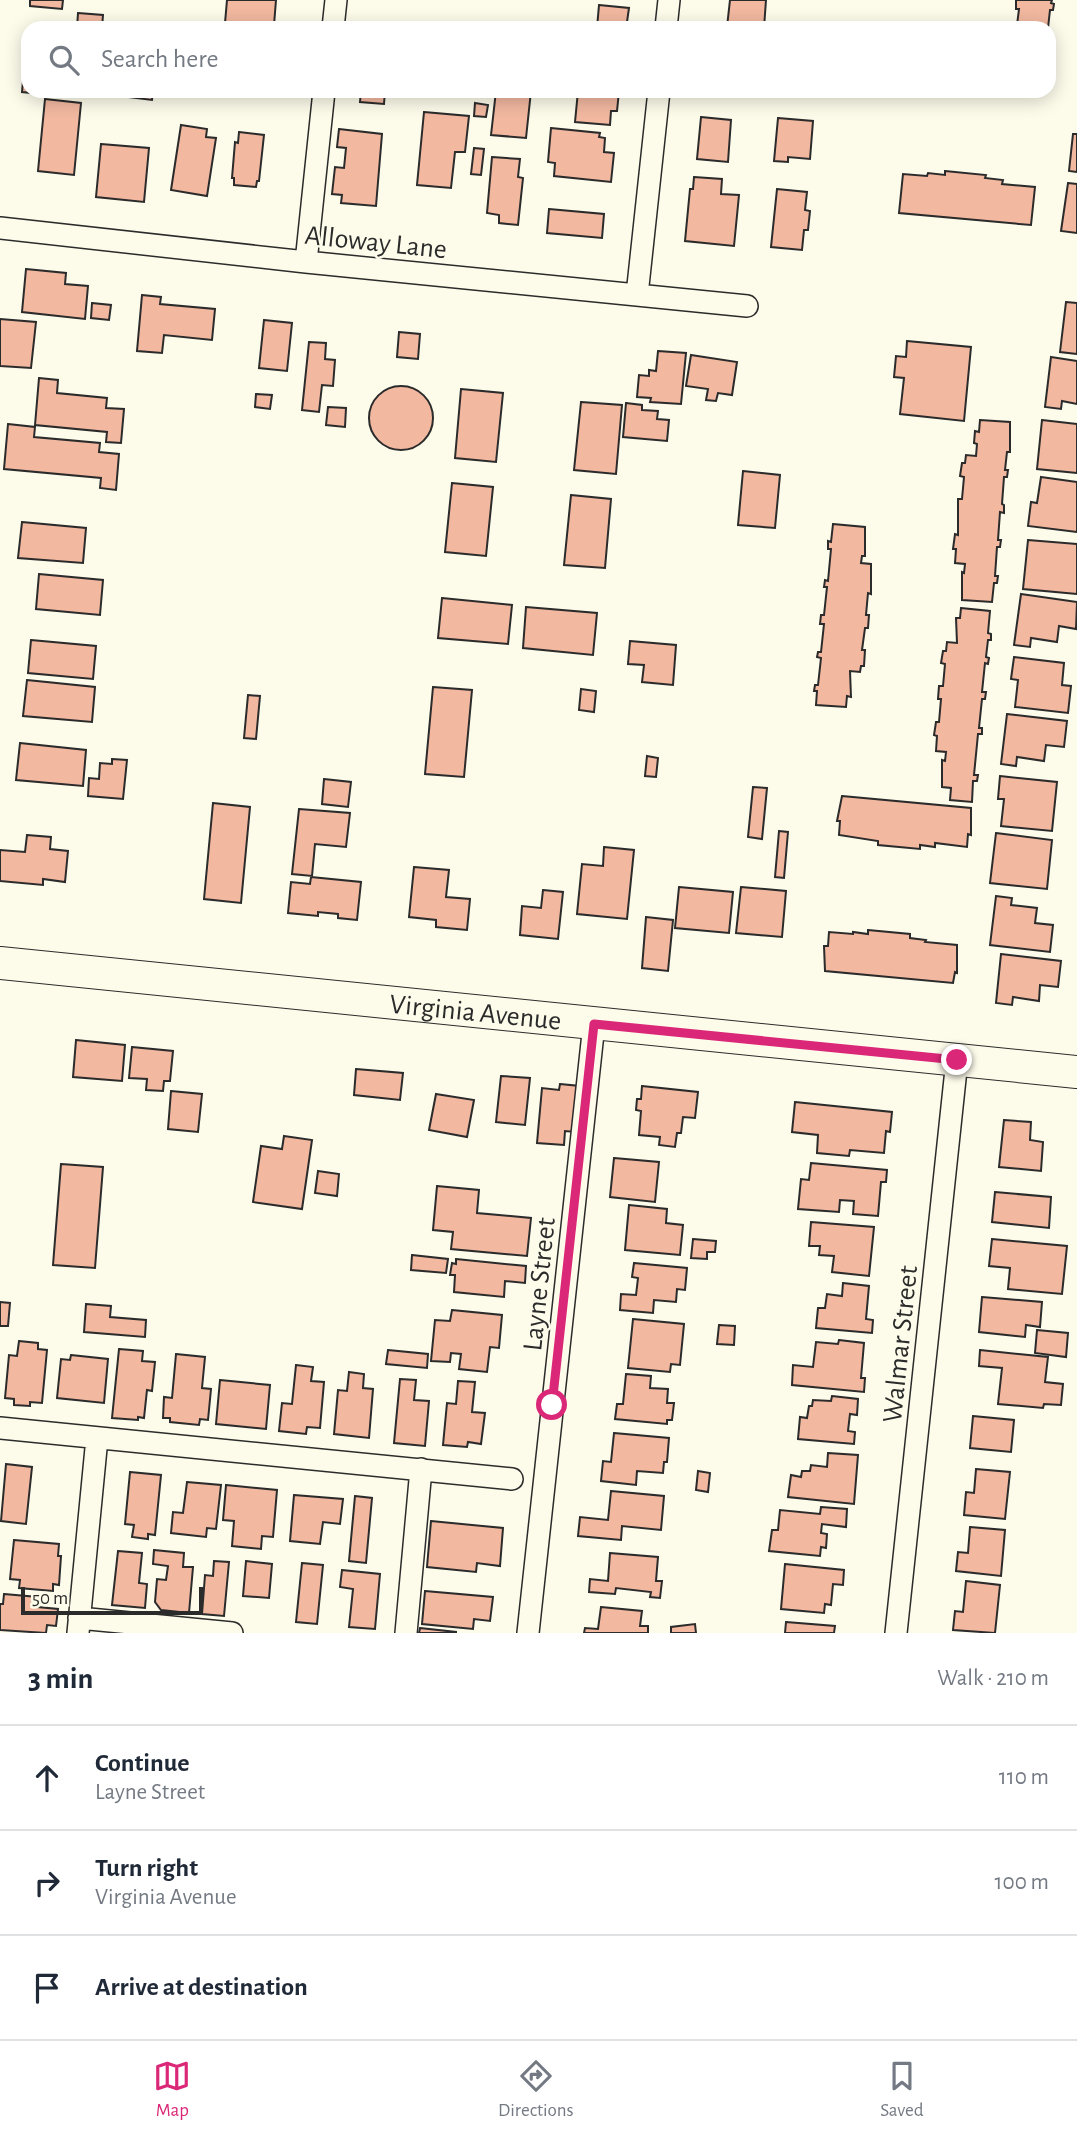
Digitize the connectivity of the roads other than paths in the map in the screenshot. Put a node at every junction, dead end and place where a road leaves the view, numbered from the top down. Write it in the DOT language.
graph roads {
  1 [pos="336,0"];
  2 [pos="669,0"];
  3 [pos="334,21"];
  4 [pos="667,21"];
  5 [pos="323,98"];
  6 [pos="658,98"];
  7 [pos="0,228"];
  8 [pos="306,262"];
  9 [pos="637,295"];
  10 [pos="747,306"];
  11 [pos="0,962"];
  12 [pos="594,1024"];
  13 [pos="957,1060"];
  14 [pos="1077,1072"];
  15 [pos="0,1428"];
  16 [pos="97,1438"];
  17 [pos="421,1469"];
  18 [pos="512,1479"];
  19 [pos="79,1626"];
  20 [pos="232,1633"];
  21 [pos="406,1633"];
  22 [pos="528,1633"];
  23 [pos="896,1633"];
  1 -- 3 [label="street"];
  2 -- 4 [label="street"];
  5 -- 8 [label="street"];
  6 -- 9 [label="street"];
  7 -- 8 [label="street, Alloway Lane"];
  8 -- 9 [label="street, Alloway Lane"];
  9 -- 10 [label="street, Alloway Lane"];
  11 -- 12 [label="street, Virginia Avenue"];
  12 -- 13 [label="street, Virginia Avenue"];
  12 -- 22 [label="street, Layne Street"];
  13 -- 14 [label="street, Virginia Avenue"];
  13 -- 23 [label="street, Walmar Street"];
  15 -- 16 [label="street"];
  16 -- 17 [label="street"];
  16 -- 19 [label="street"];
  17 -- 18 [label="street"];
  17 -- 21 [label="street"];
  19 -- 20 [label="street"];
}
